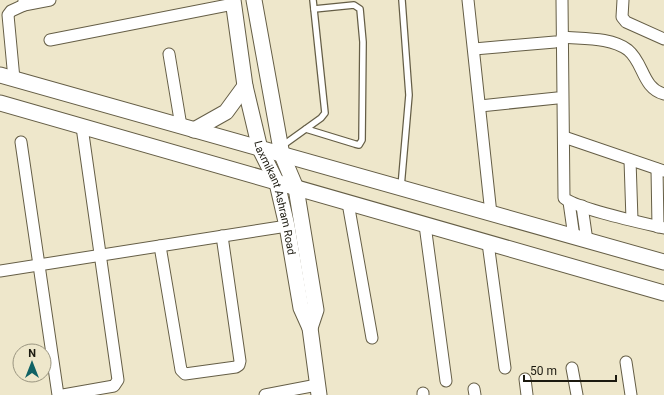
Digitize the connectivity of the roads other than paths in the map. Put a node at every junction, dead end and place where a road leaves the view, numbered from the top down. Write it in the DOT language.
graph roads {
  1 [pos="50,0"];
  2 [pos="254,0"];
  3 [pos="314,0"];
  4 [pos="402,0"];
  5 [pos="468,0"];
  6 [pos="562,0"];
  7 [pos="623,0"];
  8 [pos="233,2"];
  9 [pos="24,3"];
  10 [pos="314,9"];
  11 [pos="558,39"];
  12 [pos="664,39"];
  13 [pos="50,40"];
  14 [pos="474,49"];
  15 [pos="170,54"];
  16 [pos="7,77"];
  17 [pos="245,86"];
  18 [pos="664,94"];
  19 [pos="557,98"];
  20 [pos="0,104"];
  21 [pos="480,106"];
  22 [pos="82,127"];
  23 [pos="188,128"];
  24 [pos="306,129"];
  25 [pos="564,137"];
  26 [pos="21,142"];
  27 [pos="260,148"];
  28 [pos="281,151"];
  29 [pos="630,160"];
  30 [pos="660,170"];
  31 [pos="276,183"];
  32 [pos="296,188"];
  33 [pos="401,188"];
  34 [pos="569,202"];
  35 [pos="348,203"];
  36 [pos="582,206"];
  37 [pos="491,214"];
  38 [pos="632,220"];
  39 [pos="425,225"];
  40 [pos="287,226"];
  41 [pos="661,227"];
  42 [pos="222,236"];
  43 [pos="581,239"];
  44 [pos="488,243"];
  45 [pos="160,246"];
  46 [pos="99,255"];
  47 [pos="664,262"];
  48 [pos="39,265"];
  49 [pos="0,271"];
  50 [pos="664,293"];
  51 [pos="310,328"];
  52 [pos="372,338"];
  53 [pos="626,362"];
  54 [pos="505,368"];
  55 [pos="572,368"];
  56 [pos="525,379"];
  57 [pos="446,382"];
  58 [pos="318,390"];
  59 [pos="58,395"];
  60 [pos="64,395"];
  61 [pos="265,395"];
  62 [pos="527,395"];
  63 [pos="577,395"];
  64 [pos="631,395"];
  1 -- 9 [label="street"];
  2 -- 28 [label="main road"];
  3 -- 10 [label="lane"];
  4 -- 33 [label="lane"];
  5 -- 14 [label="street"];
  6 -- 11 [label="street"];
  7 -- 12 [label="street"];
  8 -- 13 [label="street"];
  8 -- 17 [label="main road, Laxmikant Ashram Road"];
  9 -- 16 [label="street"];
  10 -- 24 [label="lane"];
  10 -- 24 [label="lane"];
  11 -- 14 [label="street"];
  11 -- 18 [label="street"];
  11 -- 25 [label="street"];
  14 -- 21 [label="street"];
  15 -- 23 [label="street"];
  16 -- 23 [label="main road"];
  17 -- 23 [label="main road"];
  17 -- 27 [label="main road, Laxmikant Ashram Road"];
  19 -- 21 [label="street"];
  20 -- 22 [label="main road"];
  21 -- 37 [label="street"];
  22 -- 31 [label="main road"];
  22 -- 46 [label="street"];
  23 -- 27 [label="main road"];
  24 -- 28 [label="lane"];
  25 -- 29 [label="street"];
  25 -- 34 [label="street"];
  26 -- 48 [label="street"];
  27 -- 28 [label="main road"];
  27 -- 31 [label="main road, Laxmikant Ashram Road"];
  28 -- 32 [label="main road"];
  28 -- 33 [label="main road"];
  29 -- 30 [label="street"];
  29 -- 38 [label="street"];
  30 -- 41 [label="street"];
  31 -- 32 [label="main road"];
  31 -- 40 [label="main road, Laxmikant Ashram Road"];
  32 -- 35 [label="main road"];
  32 -- 51 [label="main road"];
  33 -- 37 [label="main road"];
  34 -- 36 [label="street"];
  34 -- 43 [label="street"];
  35 -- 39 [label="main road"];
  35 -- 52 [label="street"];
  36 -- 38 [label="street"];
  36 -- 43 [label="street"];
  37 -- 43 [label="main road"];
  38 -- 41 [label="street"];
  39 -- 44 [label="main road"];
  39 -- 57 [label="street"];
  40 -- 42 [label="street"];
  40 -- 51 [label="main road, Laxmikant Ashram Road"];
  42 -- 45 [label="street"];
  42 -- 45 [label="street"];
  43 -- 47 [label="main road"];
  44 -- 50 [label="main road"];
  44 -- 54 [label="street"];
  45 -- 46 [label="street"];
  46 -- 48 [label="street"];
  46 -- 60 [label="street"];
  48 -- 49 [label="street"];
  48 -- 59 [label="street"];
  51 -- 58 [label="main road, Laxmikant Ashram Road"];
  53 -- 64 [label="street"];
  55 -- 63 [label="street"];
  56 -- 62 [label="street"];
  58 -- 61 [label="street"];
}
